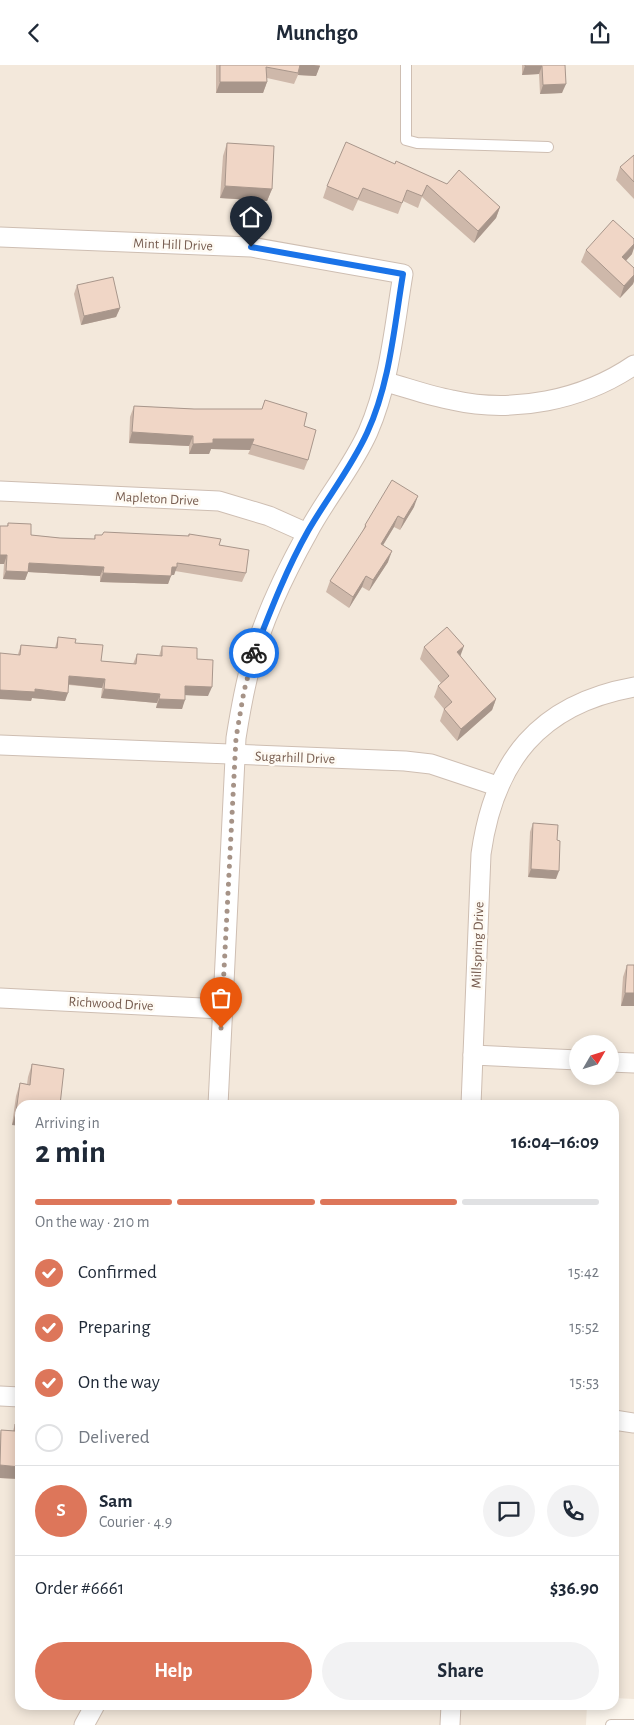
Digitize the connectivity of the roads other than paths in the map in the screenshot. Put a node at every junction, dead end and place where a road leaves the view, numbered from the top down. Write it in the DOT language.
graph roads {
  1 [pos="406,65"];
  2 [pos="548,147"];
  3 [pos="0,237"];
  4 [pos="634,365"];
  5 [pos="386,382"];
  6 [pos="0,491"];
  7 [pos="307,533"];
  8 [pos="634,687"];
  9 [pos="0,745"];
  10 [pos="235,754"];
  11 [pos="497,786"];
  12 [pos="0,998"];
  13 [pos="222,1009"];
  14 [pos="473,1055"];
  15 [pos="569,1060"];
  16 [pos="619,1062"];
  17 [pos="634,1063"];
  18 [pos="218,1100"];
  19 [pos="471,1100"];
  20 [pos="0,1396"];
  21 [pos="15,1397"];
  22 [pos="619,1421"];
  23 [pos="634,1423"];
  24 [pos="92,1710"];
  25 [pos="451,1710"];
  26 [pos="84,1725"];
  27 [pos="450,1725"];
  28 [pos="611,1725"];
  29 [pos="634,1725"];
  1 -- 2 [label="lane"];
  3 -- 5 [label="street, Mint Hill Drive"];
  4 -- 5 [label="street"];
  5 -- 7 [label="street"];
  6 -- 7 [label="street, Mapleton Drive"];
  7 -- 10 [label="street"];
  8 -- 11 [label="street, Millspring Drive"];
  9 -- 10 [label="street, Sugarhill Drive"];
  10 -- 11 [label="street, Sugarhill Drive"];
  10 -- 13 [label="street"];
  11 -- 14 [label="street, Millspring Drive"];
  12 -- 13 [label="street, Richwood Drive"];
  13 -- 18 [label="street"];
  14 -- 15 [label="street"];
  14 -- 19 [label="street, Millspring Drive"];
  16 -- 17 [label="street"];
  20 -- 21 [label="street"];
  22 -- 23 [label="street"];
  24 -- 26 [label="street"];
  25 -- 27 [label="street"];
  28 -- 29 [label="lane"];
}
